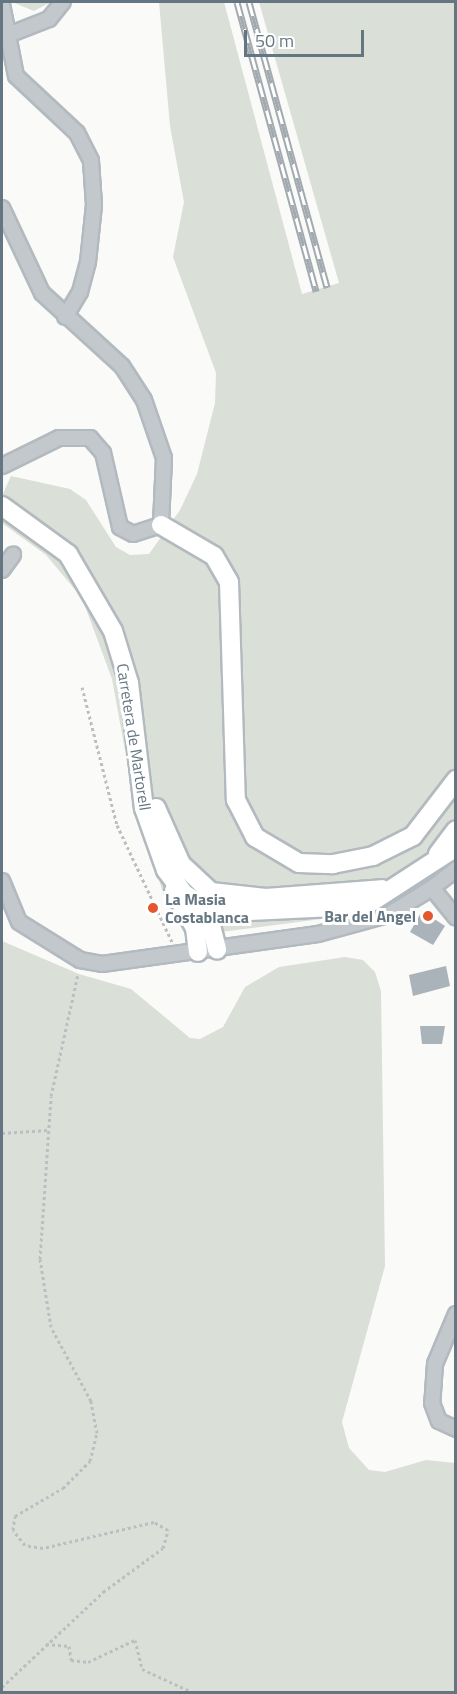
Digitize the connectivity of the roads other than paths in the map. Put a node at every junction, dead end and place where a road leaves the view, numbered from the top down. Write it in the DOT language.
graph roads {
  1 [pos="63,2"];
  2 [pos="2,4"];
  3 [pos="8,35"];
  4 [pos="2,208"];
  5 [pos="65,317"];
  6 [pos="2,466"];
  7 [pos="2,506"];
  8 [pos="160,525"];
  9 [pos="13,555"];
  10 [pos="2,570"];
  11 [pos="137,740"];
  12 [pos="456,780"];
  13 [pos="456,830"];
  14 [pos="456,848"];
  15 [pos="432,863"];
  16 [pos="456,869"];
  17 [pos="166,870"];
  18 [pos="188,874"];
  19 [pos="2,881"];
  20 [pos="396,887"];
  21 [pos="432,888"];
  22 [pos="266,898"];
  23 [pos="2,908"];
  24 [pos="209,909"];
  25 [pos="456,918"];
  26 [pos="18,922"];
  27 [pos="195,928"];
  28 [pos="217,949"];
  29 [pos="198,952"];
  30 [pos="456,1314"];
  31 [pos="456,1429"];
  1 -- 3 [label="street"];
  2 -- 3 [label="street"];
  3 -- 5 [label="street"];
  4 -- 5 [label="street"];
  5 -- 8 [label="street"];
  6 -- 8 [label="street"];
  7 -- 11 [label="main road, Carretera de Martorell"];
  8 -- 12 [label="main road"];
  9 -- 10 [label="street"];
  11 -- 17 [label="main road, Carretera de Martorell"];
  11 -- 18 [label="main road"];
  13 -- 15 [label="main road"];
  14 -- 15 [label="main road, Carretera de Martorell"];
  15 -- 20 [label="main road, Carretera de Martorell"];
  16 -- 21 [label="street"];
  17 -- 24 [label="main road, Carretera de Martorell"];
  17 -- 27 [label="main road"];
  18 -- 22 [label="main road"];
  18 -- 24 [label="main road"];
  19 -- 26 [label="street"];
  20 -- 22 [label="main road"];
  20 -- 24 [label="main road, Carretera de Martorell"];
  21 -- 25 [label="street"];
  21 -- 28 [label="street"];
  22 -- 24 [label="main road"];
  23 -- 26 [label="street"];
  24 -- 27 [label="main road"];
  24 -- 28 [label="main road"];
  26 -- 29 [label="street"];
  27 -- 29 [label="main road"];
  28 -- 29 [label="street"];
  30 -- 31 [label="street"];
}
